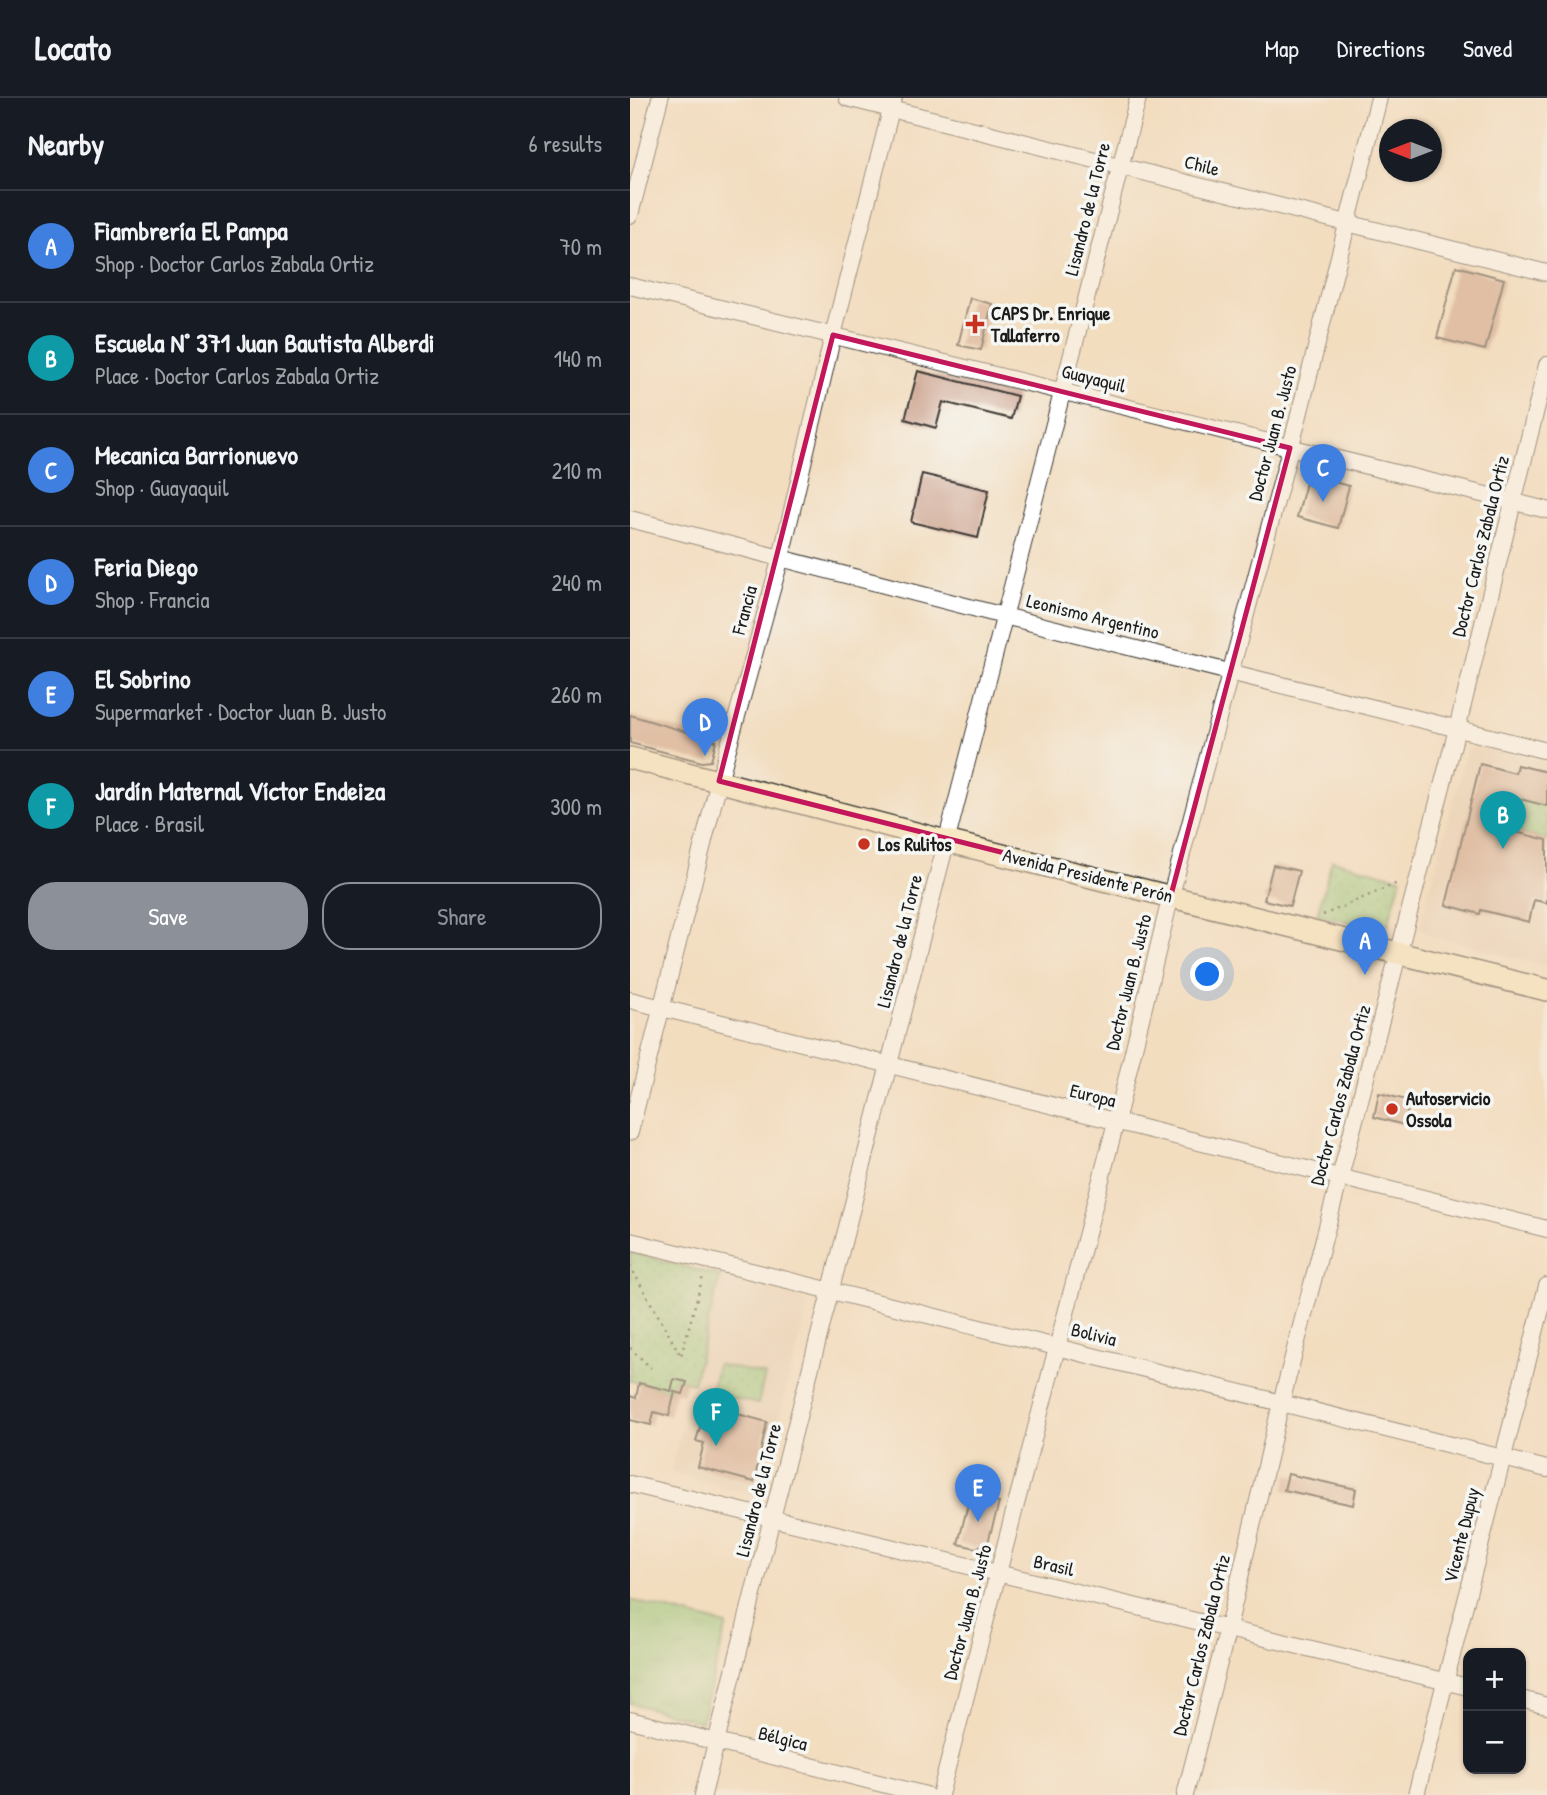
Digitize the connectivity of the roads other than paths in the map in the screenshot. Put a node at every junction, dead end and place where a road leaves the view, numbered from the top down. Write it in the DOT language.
graph roads {
  1 [pos="660,98"];
  2 [pos="847,98"];
  3 [pos="1138,98"];
  4 [pos="1379,98"];
  5 [pos="892,104"];
  6 [pos="1120,166"];
  7 [pos="630,215"];
  8 [pos="1349,223"];
  9 [pos="1547,273"];
  10 [pos="630,286"];
  11 [pos="834,335"];
  12 [pos="1547,365"];
  13 [pos="1062,391"];
  14 [pos="1290,448"];
  15 [pos="1513,501"];
  16 [pos="1547,510"];
  17 [pos="630,519"];
  18 [pos="781,557"];
  19 [pos="1004,616"];
  20 [pos="1229,672"];
  21 [pos="1457,729"];
  22 [pos="1547,751"];
  23 [pos="630,758"];
  24 [pos="719,781"];
  25 [pos="946,841"];
  26 [pos="1171,895"];
  27 [pos="1399,952"];
  28 [pos="1547,989"];
  29 [pos="630,1000"];
  30 [pos="662,1008"];
  31 [pos="889,1065"];
  32 [pos="1116,1122"];
  33 [pos="630,1132"];
  34 [pos="1340,1178"];
  35 [pos="1547,1229"];
  36 [pos="630,1241"];
  37 [pos="1547,1286"];
  38 [pos="830,1291"];
  39 [pos="1058,1347"];
  40 [pos="1281,1403"];
  41 [pos="1503,1458"];
  42 [pos="1547,1469"];
  43 [pos="630,1484"];
  44 [pos="772,1518"];
  45 [pos="999,1574"];
  46 [pos="1228,1628"];
  47 [pos="1445,1681"];
  48 [pos="1463,1686"];
  49 [pos="1526,1700"];
  50 [pos="1547,1706"];
  51 [pos="630,1720"];
  52 [pos="717,1743"];
  53 [pos="703,1795"];
  54 [pos="926,1795"];
  55 [pos="940,1795"];
  56 [pos="1185,1795"];
  57 [pos="1416,1795"];
  1 -- 7 [label="street"];
  2 -- 5 [label="street, Chile"];
  3 -- 6 [label="street, Lisandro de la Torre"];
  4 -- 8 [label="street, Doctor Juan B. Justo"];
  5 -- 6 [label="street, Chile"];
  5 -- 11 [label="street, Francia"];
  6 -- 8 [label="street, Chile"];
  6 -- 13 [label="street, Lisandro de la Torre"];
  8 -- 9 [label="street, Chile"];
  8 -- 14 [label="street, Doctor Juan B. Justo"];
  10 -- 11 [label="street, Guayaquil"];
  11 -- 13 [label="street, Guayaquil"];
  11 -- 18 [label="street, Francia"];
  12 -- 15 [label="street, Doctor Carlos Zabala Ortiz"];
  13 -- 14 [label="street, Guayaquil"];
  13 -- 19 [label="street, Lisandro de la Torre"];
  14 -- 15 [label="street, Guayaquil"];
  14 -- 20 [label="street, Doctor Juan B. Justo"];
  15 -- 16 [label="street, Guayaquil"];
  15 -- 21 [label="street, Doctor Carlos Zabala Ortiz"];
  17 -- 18 [label="street, Leonismo Argentino"];
  18 -- 19 [label="street, Leonismo Argentino"];
  18 -- 24 [label="street, Francia"];
  19 -- 20 [label="street, Leonismo Argentino"];
  19 -- 25 [label="street, Lisandro de la Torre"];
  20 -- 21 [label="street, Leonismo Argentino"];
  20 -- 26 [label="street, Doctor Juan B. Justo"];
  21 -- 22 [label="street, Leonismo Argentino"];
  21 -- 27 [label="street, Doctor Carlos Zabala Ortiz"];
  23 -- 24 [label="main road, Avenida Presidente Perón"];
  24 -- 25 [label="main road, Avenida Presidente Perón"];
  24 -- 30 [label="street, Francia"];
  25 -- 26 [label="main road, Avenida Presidente Perón"];
  25 -- 31 [label="street, Lisandro de la Torre"];
  26 -- 27 [label="main road, Avenida Presidente Perón"];
  26 -- 32 [label="street, Doctor Juan B. Justo"];
  27 -- 28 [label="main road, Avenida Presidente Perón"];
  27 -- 34 [label="street, Doctor Carlos Zabala Ortiz"];
  29 -- 30 [label="street, Europa"];
  30 -- 31 [label="street, Europa"];
  30 -- 33 [label="street, Francia"];
  31 -- 32 [label="street, Europa"];
  31 -- 38 [label="street, Lisandro de la Torre"];
  32 -- 34 [label="street, Europa"];
  32 -- 39 [label="street, Doctor Juan B. Justo"];
  34 -- 35 [label="street, Europa"];
  34 -- 40 [label="street, Doctor Carlos Zabala Ortiz"];
  36 -- 38 [label="street, Bolivia"];
  37 -- 41 [label="street, Vicente Dupuy"];
  38 -- 39 [label="street, Bolivia"];
  38 -- 44 [label="street, Lisandro de la Torre"];
  39 -- 40 [label="street, Bolivia"];
  39 -- 45 [label="street, Doctor Juan B. Justo"];
  40 -- 41 [label="street, Bolivia"];
  40 -- 46 [label="street, Doctor Carlos Zabala Ortiz"];
  41 -- 42 [label="street, Bolivia"];
  41 -- 47 [label="street, Vicente Dupuy"];
  43 -- 44 [label="street, Brasil"];
  44 -- 45 [label="street, Brasil"];
  44 -- 52 [label="street, Lisandro de la Torre"];
  45 -- 46 [label="street, Brasil"];
  45 -- 55 [label="street, Doctor Juan B. Justo"];
  46 -- 47 [label="street, Brasil"];
  46 -- 56 [label="street, Doctor Carlos Zabala Ortiz"];
  47 -- 48 [label="street, Brasil"];
  47 -- 57 [label="street, Vicente Dupuy"];
  49 -- 50 [label="street"];
  51 -- 52 [label="street, Bélgica"];
  52 -- 53 [label="street, Lisandro de la Torre"];
  52 -- 54 [label="street, Bélgica"];
}
